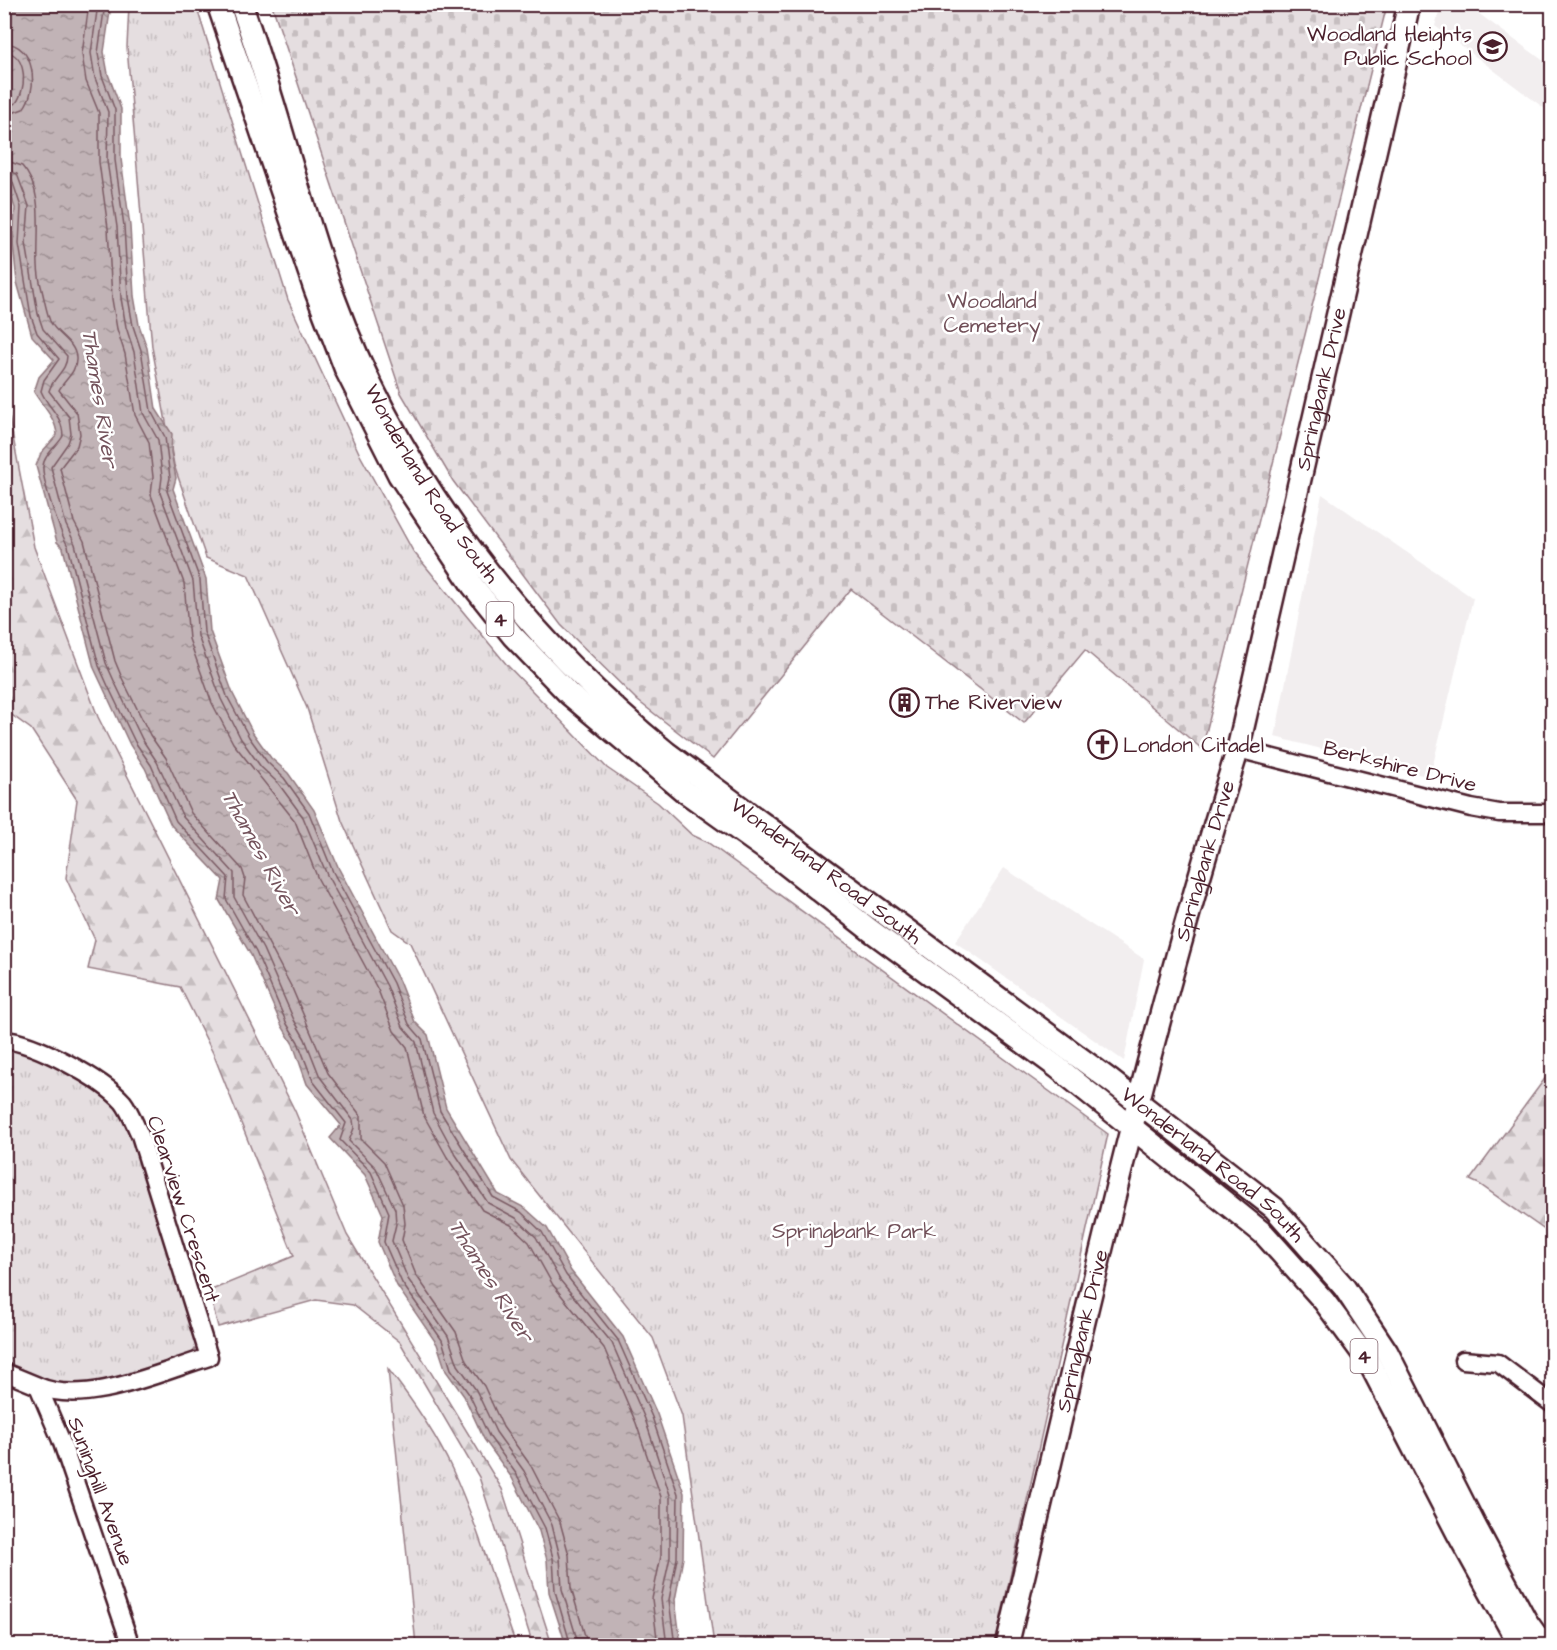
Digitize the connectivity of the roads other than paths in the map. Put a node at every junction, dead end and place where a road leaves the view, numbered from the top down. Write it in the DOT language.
graph roads {
  1 [pos="218,4"];
  2 [pos="241,4"];
  3 [pos="1409,4"];
  4 [pos="1238,749"];
  5 [pos="1552,813"];
  6 [pos="4,1040"];
  7 [pos="1138,1102"];
  8 [pos="1132,1127"];
  9 [pos="1463,1360"];
  10 [pos="4,1372"];
  11 [pos="38,1386"];
  12 [pos="1552,1404"];
  13 [pos="131,1646"];
  14 [pos="1007,1646"];
  15 [pos="1520,1646"];
  16 [pos="1544,1646"];
  1 -- 8 [label="main road, Wonderland Road South / 4"];
  2 -- 7 [label="main road, Wonderland Road South / 4"];
  3 -- 4 [label="main road, Springbank Drive"];
  4 -- 5 [label="street, Berkshire Drive"];
  4 -- 7 [label="main road, Springbank Drive"];
  6 -- 11 [label="street, Clearview Crescent"];
  7 -- 8 [label="main road, Springbank Drive"];
  7 -- 16 [label="main road, Wonderland Road South / 4"];
  8 -- 14 [label="main road, Springbank Drive"];
  8 -- 15 [label="main road, Wonderland Road South / 4"];
  9 -- 12 [label="street"];
  10 -- 11 [label="street"];
  11 -- 13 [label="street, Suninghill Avenue"];
}
